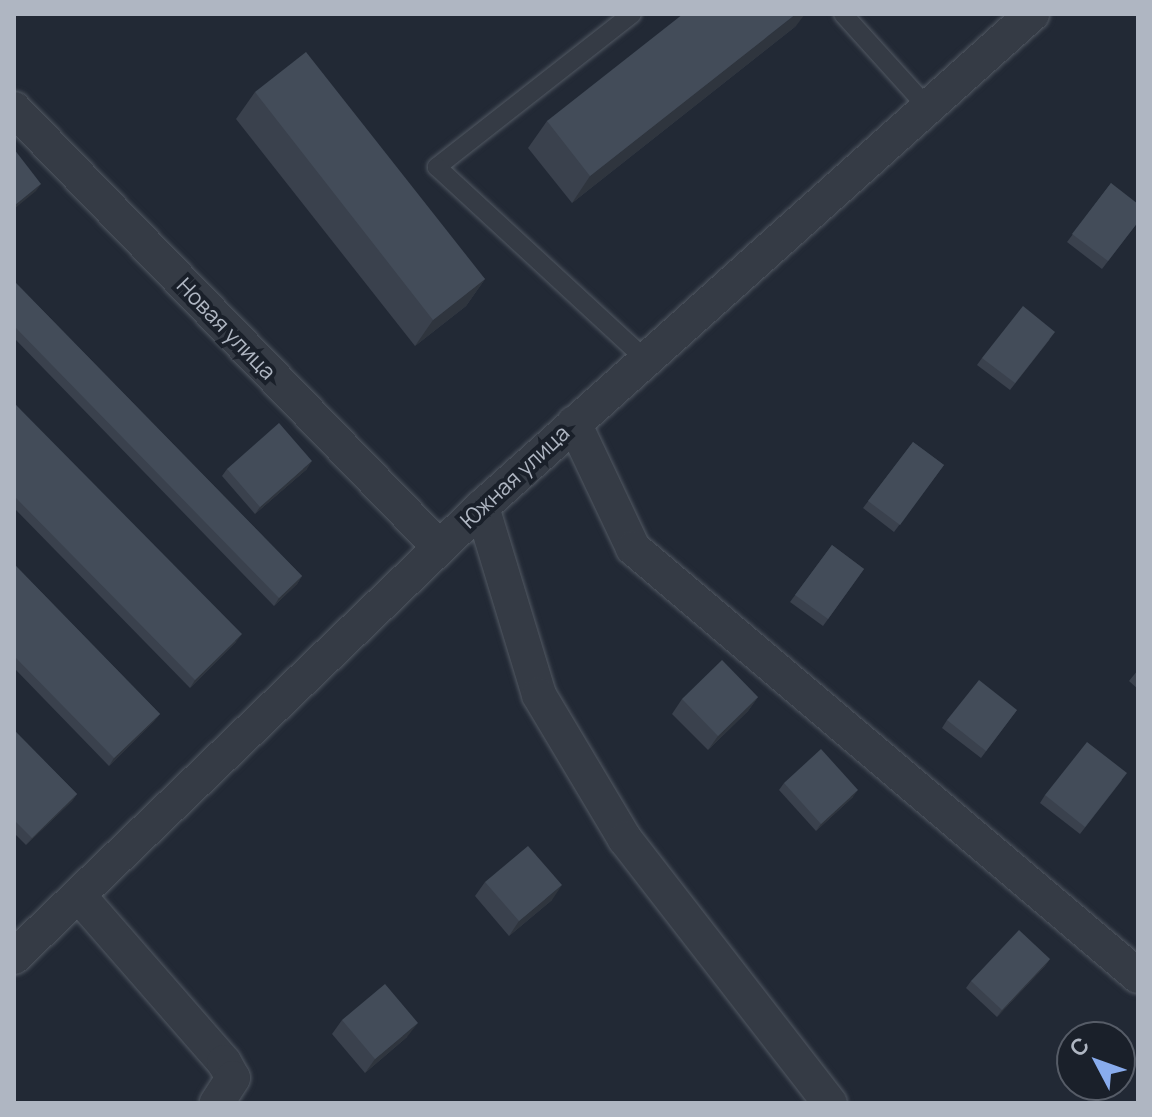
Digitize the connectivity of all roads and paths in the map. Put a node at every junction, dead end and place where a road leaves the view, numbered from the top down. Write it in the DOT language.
graph roads {
  1 [pos="632,14"];
  2 [pos="843,14"];
  3 [pos="1032,14"];
  4 [pos="928,108"];
  5 [pos="14,109"];
  6 [pos="648,362"];
  7 [pos="574,423"];
  8 [pos="482,507"];
  9 [pos="439,547"];
  10 [pos="79,896"];
  11 [pos="14,957"];
  12 [pos="1138,976"];
  13 [pos="217,1103"];
  14 [pos="830,1103"];
  1 -- 6 [label="lane"];
  2 -- 4 [label="lane"];
  3 -- 4 [label="street, Южная улица"];
  4 -- 6 [label="street, Южная улица"];
  5 -- 9 [label="street, Новая улица"];
  6 -- 7 [label="street, Южная улица"];
  7 -- 8 [label="street, Южная улица"];
  7 -- 12 [label="street"];
  8 -- 9 [label="street, Южная улица"];
  8 -- 14 [label="street"];
  9 -- 10 [label="street, Южная улица"];
  10 -- 11 [label="street, Южная улица"];
  10 -- 13 [label="street"];
}
